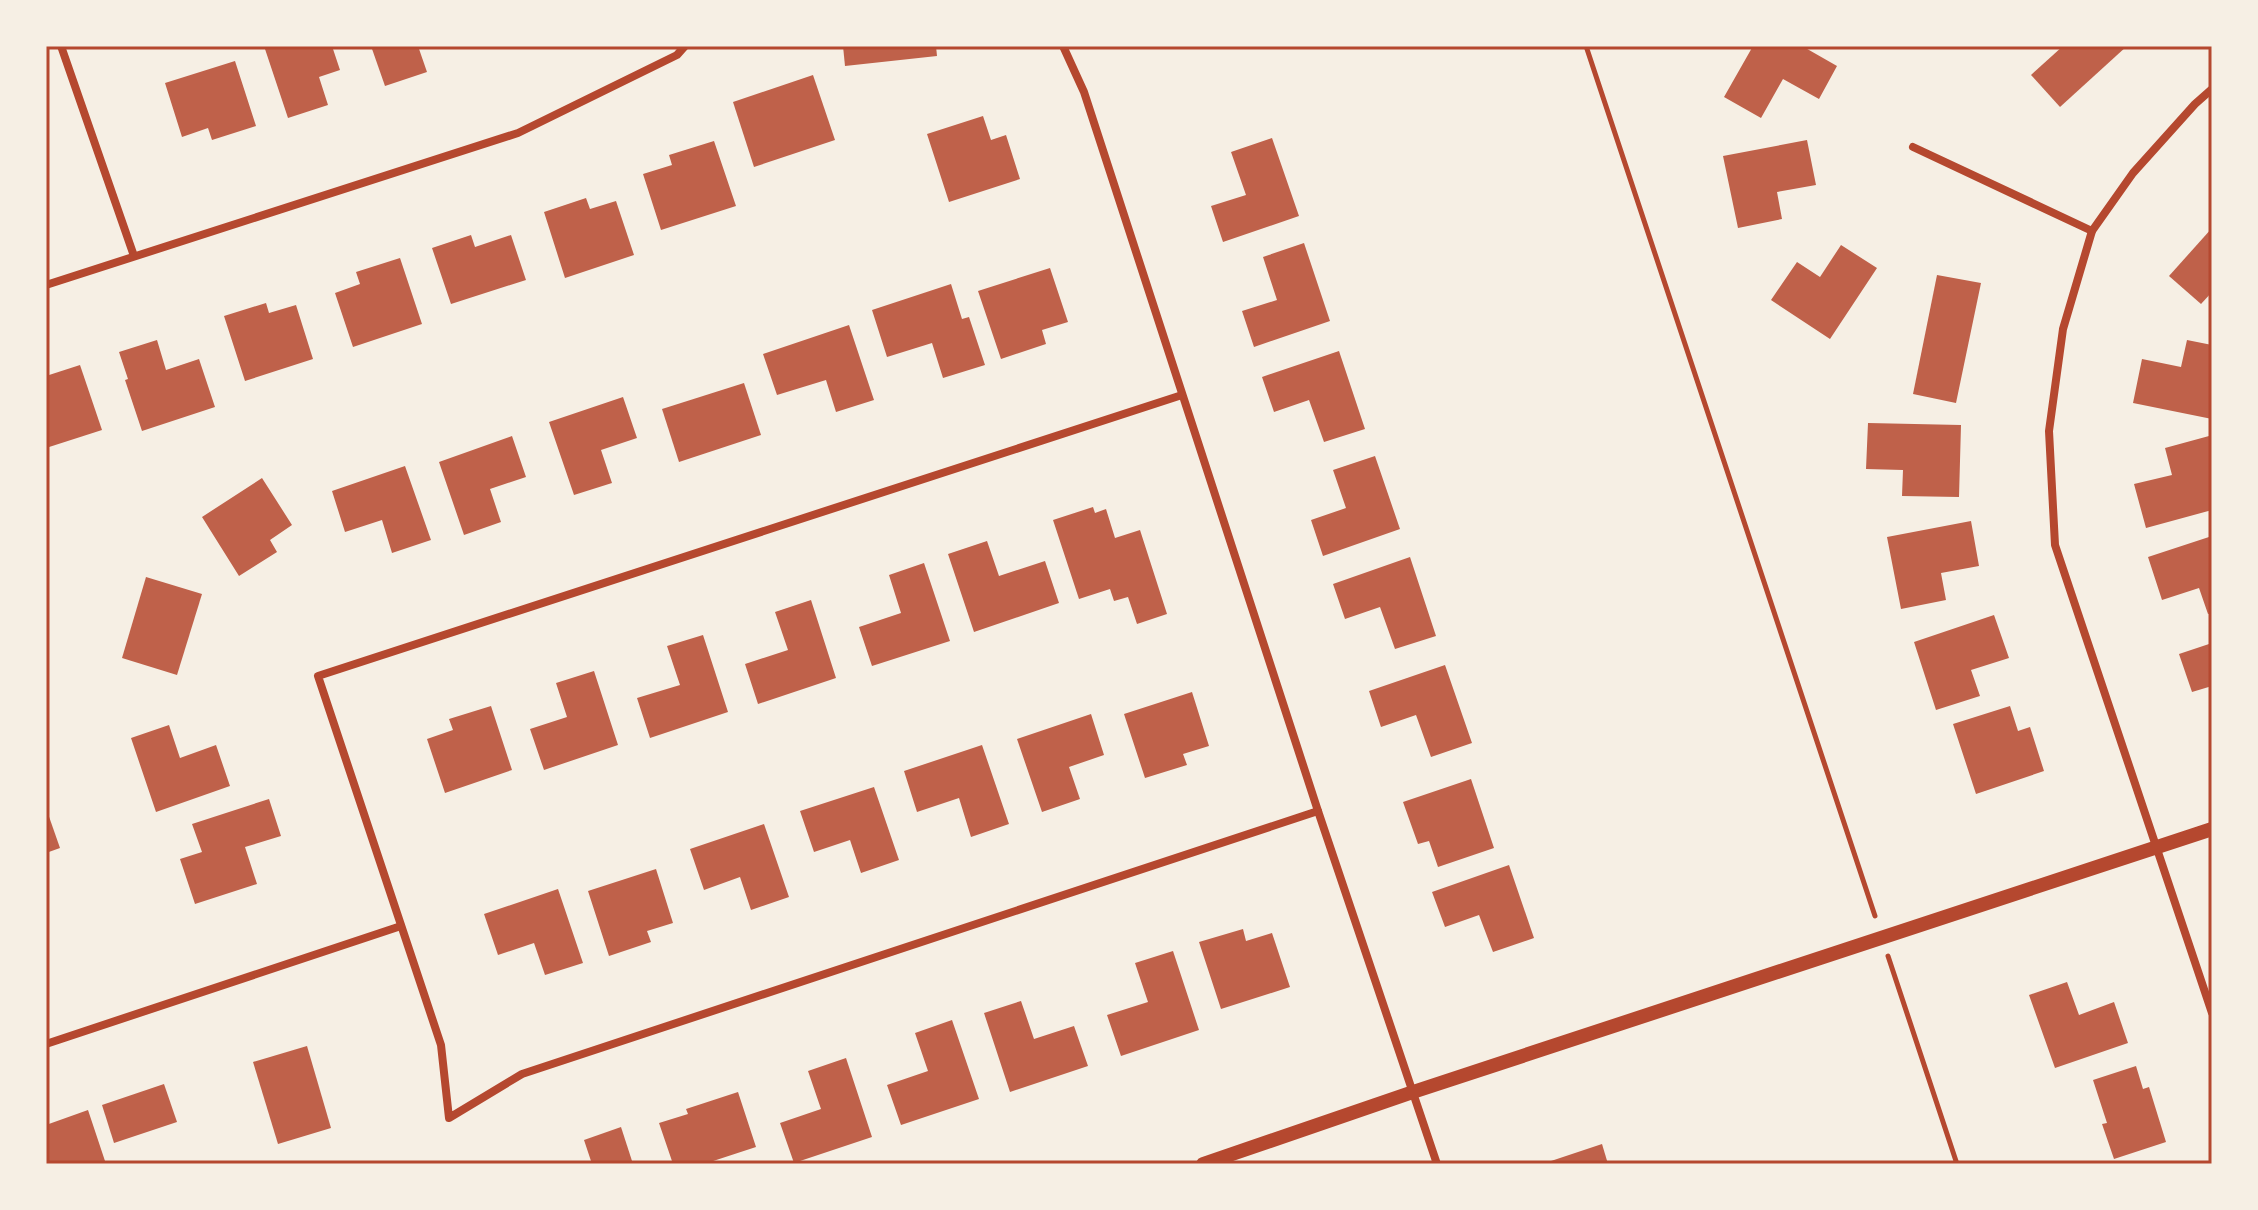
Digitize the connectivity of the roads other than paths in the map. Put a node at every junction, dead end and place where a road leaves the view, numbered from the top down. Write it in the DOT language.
graph roads {
  1 [pos="61,46"];
  2 [pos="685,46"];
  3 [pos="1063,46"];
  4 [pos="2212,89"];
  5 [pos="1913,147"];
  6 [pos="2092,231"];
  7 [pos="134,256"];
  8 [pos="46,285"];
  9 [pos="1182,395"];
  10 [pos="1318,811"];
  11 [pos="2212,829"];
  12 [pos="2156,847"];
  13 [pos="401,926"];
  14 [pos="2212,1013"];
  15 [pos="46,1044"];
  16 [pos="1413,1092"];
  17 [pos="1203,1164"];
  18 [pos="1437,1164"];
  1 -- 7 [label="street"];
  2 -- 7 [label="street"];
  3 -- 9 [label="street"];
  4 -- 6 [label="street"];
  5 -- 6 [label="street"];
  6 -- 12 [label="street"];
  7 -- 8 [label="street"];
  9 -- 10 [label="street"];
  9 -- 13 [label="street"];
  10 -- 13 [label="street"];
  10 -- 16 [label="street"];
  11 -- 12 [label="street"];
  12 -- 14 [label="street"];
  12 -- 16 [label="street"];
  13 -- 15 [label="street"];
  16 -- 17 [label="street"];
  16 -- 18 [label="street"];
}
